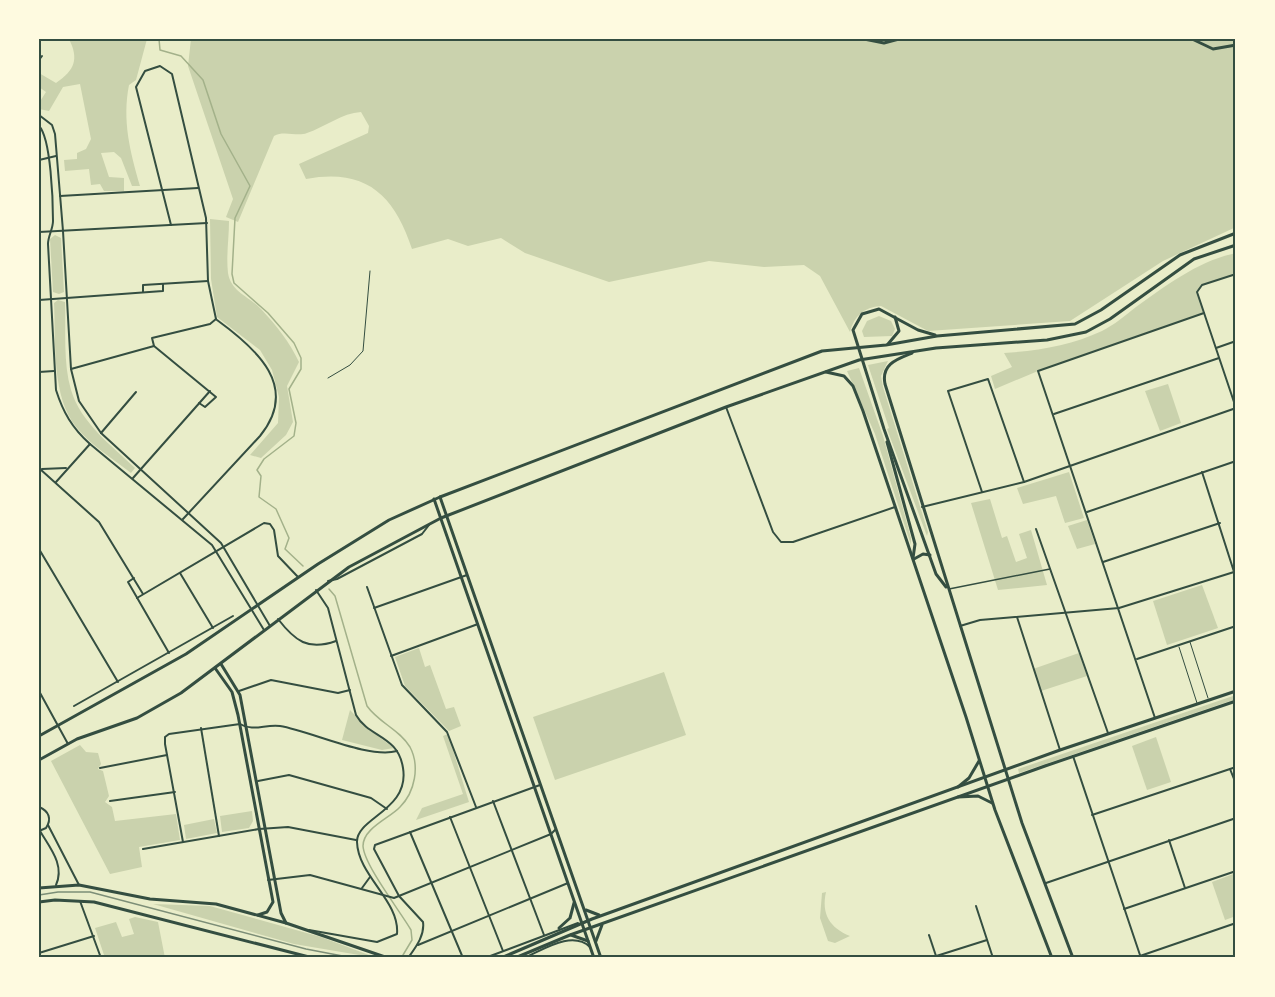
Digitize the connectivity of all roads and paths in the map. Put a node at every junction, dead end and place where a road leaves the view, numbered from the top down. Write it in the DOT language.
graph roads {
  1 [pos="864,39"];
  2 [pos="899,39"];
  3 [pos="1192,39"];
  4 [pos="1236,45"];
  5 [pos="42,56"];
  6 [pos="39,60"];
  7 [pos="39,115"];
  8 [pos="39,126"];
  9 [pos="48,156"];
  10 [pos="57,156"];
  11 [pos="39,160"];
  12 [pos="198,188"];
  13 [pos="161,190"];
  14 [pos="60,196"];
  15 [pos="207,223"];
  16 [pos="171,225"];
  17 [pos="50,231"];
  18 [pos="63,231"];
  19 [pos="39,232"];
  20 [pos="1236,233"];
  21 [pos="1236,245"];
  22 [pos="370,271"];
  23 [pos="1236,274"];
  24 [pos="208,281"];
  25 [pos="163,284"];
  26 [pos="143,292"];
  27 [pos="67,297"];
  28 [pos="51,298"];
  29 [pos="39,300"];
  30 [pos="1204,313"];
  31 [pos="892,314"];
  32 [pos="216,319"];
  33 [pos="937,336"];
  34 [pos="1236,341"];
  35 [pos="886,345"];
  36 [pos="154,346"];
  37 [pos="1216,348"];
  38 [pos="917,351"];
  39 [pos="1219,358"];
  40 [pos="70,369"];
  41 [pos="55,371"];
  42 [pos="39,372"];
  43 [pos="821,373"];
  44 [pos="328,378"];
  45 [pos="210,391"];
  46 [pos="136,392"];
  47 [pos="199,404"];
  48 [pos="726,407"];
  49 [pos="1236,408"];
  50 [pos="1053,414"];
  51 [pos="884,429"];
  52 [pos="101,432"];
  53 [pos="90,444"];
  54 [pos="1236,461"];
  55 [pos="1071,465"];
  56 [pos="67,468"];
  57 [pos="39,469"];
  58 [pos="141,469"];
  59 [pos="1202,472"];
  60 [pos="133,478"];
  61 [pos="56,482"];
  62 [pos="1024,482"];
  63 [pos="982,493"];
  64 [pos="440,497"];
  65 [pos="434,499"];
  66 [pos="896,507"];
  67 [pos="922,507"];
  68 [pos="189,512"];
  69 [pos="1087,512"];
  70 [pos="447,516"];
  71 [pos="441,518"];
  72 [pos="183,519"];
  73 [pos="430,523"];
  74 [pos="1220,523"];
  75 [pos="1036,529"];
  76 [pos="925,541"];
  77 [pos="224,547"];
  78 [pos="39,549"];
  79 [pos="936,549"];
  80 [pos="217,551"];
  81 [pos="930,555"];
  82 [pos="913,561"];
  83 [pos="1103,562"];
  84 [pos="1051,569"];
  85 [pos="1234,572"];
  86 [pos="180,573"];
  87 [pos="467,575"];
  88 [pos="298,577"];
  89 [pos="462,577"];
  90 [pos="134,578"];
  91 [pos="1236,578"];
  92 [pos="328,581"];
  93 [pos="368,587"];
  94 [pos="948,589"];
  95 [pos="316,590"];
  96 [pos="143,594"];
  97 [pos="137,597"];
  98 [pos="258,606"];
  99 [pos="374,608"];
  100 [pos="1119,608"];
  101 [pos="252,611"];
  102 [pos="1066,613"];
  103 [pos="233,616"];
  104 [pos="1017,617"];
  105 [pos="278,620"];
  106 [pos="478,624"];
  107 [pos="270,626"];
  108 [pos="960,626"];
  109 [pos="1236,626"];
  110 [pos="213,628"];
  111 [pos="264,630"];
  112 [pos="337,641"];
  113 [pos="1189,641"];
  114 [pos="1178,645"];
  115 [pos="169,653"];
  116 [pos="391,656"];
  117 [pos="1137,659"];
  118 [pos="221,664"];
  119 [pos="215,668"];
  120 [pos="118,682"];
  121 [pos="350,690"];
  122 [pos="39,691"];
  123 [pos="239,691"];
  124 [pos="1236,691"];
  125 [pos="1208,700"];
  126 [pos="1236,701"];
  127 [pos="1197,704"];
  128 [pos="74,706"];
  129 [pos="1155,718"];
  130 [pos="240,724"];
  131 [pos="58,726"];
  132 [pos="201,728"];
  133 [pos="248,729"];
  134 [pos="1108,734"];
  135 [pos="39,736"];
  136 [pos="68,744"];
  137 [pos="1060,750"];
  138 [pos="397,751"];
  139 [pos="166,755"];
  140 [pos="1072,756"];
  141 [pos="39,760"];
  142 [pos="980,760"];
  143 [pos="1236,767"];
  144 [pos="100,768"];
  145 [pos="1230,769"];
  146 [pos="1006,770"];
  147 [pos="985,777"];
  148 [pos="1008,778"];
  149 [pos="258,781"];
  150 [pos="1236,784"];
  151 [pos="535,786"];
  152 [pos="541,786"];
  153 [pos="987,786"];
  154 [pos="958,787"];
  155 [pos="175,792"];
  156 [pos="958,797"];
  157 [pos="110,801"];
  158 [pos="493,801"];
  159 [pos="992,803"];
  160 [pos="39,807"];
  161 [pos="476,807"];
  162 [pos="387,808"];
  163 [pos="1092,814"];
  164 [pos="450,817"];
  165 [pos="1236,818"];
  166 [pos="48,825"];
  167 [pos="259,829"];
  168 [pos="266,829"];
  169 [pos="556,829"];
  170 [pos="39,831"];
  171 [pos="410,832"];
  172 [pos="551,834"];
  173 [pos="219,836"];
  174 [pos="357,840"];
  175 [pos="1169,840"];
  176 [pos="183,842"];
  177 [pos="143,849"];
  178 [pos="511,850"];
  179 [pos="1108,861"];
  180 [pos="470,866"];
  181 [pos="1236,871"];
  182 [pos="370,876"];
  183 [pos="276,879"];
  184 [pos="268,880"];
  185 [pos="432,882"];
  186 [pos="568,883"];
  187 [pos="1045,883"];
  188 [pos="56,885"];
  189 [pos="79,885"];
  190 [pos="39,888"];
  191 [pos="362,888"];
  192 [pos="1185,888"];
  193 [pos="381,894"];
  194 [pos="399,896"];
  195 [pos="530,899"];
  196 [pos="80,901"];
  197 [pos="574,901"];
  198 [pos="39,902"];
  199 [pos="976,906"];
  200 [pos="584,909"];
  201 [pos="1124,909"];
  202 [pos="257,915"];
  203 [pos="489,915"];
  204 [pos="604,915"];
  205 [pos="588,921"];
  206 [pos="286,923"];
  207 [pos="582,923"];
  208 [pos="603,923"];
  209 [pos="1236,923"];
  210 [pos="559,928"];
  211 [pos="591,928"];
  212 [pos="305,930"];
  213 [pos="451,930"];
  214 [pos="584,930"];
  215 [pos="544,934"];
  216 [pos="570,935"];
  217 [pos="929,935"];
  218 [pos="94,936"];
  219 [pos="987,940"];
  220 [pos="588,941"];
  221 [pos="596,943"];
  222 [pos="418,945"];
  223 [pos="591,948"];
  224 [pos="503,951"];
  225 [pos="287,952"];
  226 [pos="39,954"];
  227 [pos="936,956"];
  228 [pos="1141,957"];
  229 [pos="101,958"];
  230 [pos="287,958"];
  231 [pos="313,958"];
  232 [pos="388,958"];
  233 [pos="408,958"];
  234 [pos="463,958"];
  235 [pos="486,958"];
  236 [pos="501,958"];
  237 [pos="515,958"];
  238 [pos="524,958"];
  239 [pos="594,958"];
  240 [pos="601,958"];
  241 [pos="930,958"];
  242 [pos="993,958"];
  243 [pos="1052,958"];
  244 [pos="1073,958"];
  1 -- 2 [label="main road"];
  3 -- 4 [label="main road"];
  5 -- 6 [label="street"];
  7 -- 10 [label="street"];
  8 -- 9 [label="street"];
  9 -- 10 [label="street"];
  9 -- 11 [label="street"];
  9 -- 17 [label="street"];
  10 -- 14 [label="street"];
  12 -- 13 [label="street"];
  12 -- 13 [label="street"];
  12 -- 15 [label="street"];
  13 -- 14 [label="street"];
  13 -- 16 [label="street"];
  14 -- 18 [label="street"];
  15 -- 16 [label="street"];
  15 -- 24 [label="street"];
  16 -- 18 [label="street"];
  17 -- 18 [label="street"];
  17 -- 19 [label="street"];
  17 -- 28 [label="street"];
  18 -- 27 [label="street"];
  20 -- 33 [label="main road"];
  21 -- 38 [label="main road"];
  22 -- 44 [label="lane"];
  23 -- 30 [label="street"];
  24 -- 25 [label="street"];
  24 -- 32 [label="street"];
  25 -- 26 [label="street"];
  25 -- 26 [label="street"];
  26 -- 27 [label="street"];
  27 -- 28 [label="street"];
  27 -- 40 [label="street"];
  28 -- 29 [label="street"];
  28 -- 41 [label="street"];
  30 -- 37 [label="street"];
  30 -- 50 [label="street"];
  31 -- 33 [label="main road"];
  31 -- 35 [label="main road"];
  31 -- 51 [label="main road"];
  32 -- 36 [label="street"];
  32 -- 68 [label="street"];
  33 -- 35 [label="main road"];
  34 -- 37 [label="street"];
  35 -- 64 [label="main road"];
  36 -- 40 [label="street"];
  36 -- 45 [label="street"];
  37 -- 39 [label="street"];
  38 -- 43 [label="main road"];
  38 -- 67 [label="main road"];
  39 -- 49 [label="street"];
  39 -- 50 [label="street"];
  40 -- 52 [label="street"];
  41 -- 42 [label="street"];
  41 -- 53 [label="street"];
  43 -- 48 [label="main road"];
  43 -- 66 [label="main road"];
  45 -- 47 [label="street"];
  45 -- 47 [label="street"];
  46 -- 52 [label="street"];
  47 -- 58 [label="street"];
  48 -- 66 [label="street"];
  48 -- 70 [label="main road"];
  49 -- 55 [label="street"];
  50 -- 55 [label="street"];
  51 -- 76 [label="main road"];
  51 -- 82 [label="main road"];
  52 -- 58 [label="street"];
  53 -- 56 [label="street"];
  53 -- 60 [label="street"];
  54 -- 59 [label="street"];
  55 -- 62 [label="street"];
  55 -- 69 [label="street"];
  56 -- 57 [label="street"];
  56 -- 61 [label="street"];
  57 -- 61 [label="street"];
  58 -- 60 [label="street"];
  58 -- 68 [label="street"];
  59 -- 69 [label="street"];
  59 -- 74 [label="street"];
  60 -- 72 [label="street"];
  61 -- 90 [label="street"];
  62 -- 63 [label="street"];
  62 -- 63 [label="street"];
  63 -- 67 [label="street"];
  64 -- 65 [label="main road"];
  64 -- 70 [label="main road"];
  65 -- 71 [label="main road"];
  65 -- 88 [label="main road"];
  66 -- 82 [label="main road"];
  67 -- 79 [label="main road"];
  68 -- 72 [label="street"];
  68 -- 77 [label="street"];
  69 -- 83 [label="street"];
  70 -- 71 [label="main road"];
  70 -- 87 [label="main road"];
  71 -- 73 [label="main road"];
  71 -- 89 [label="main road"];
  72 -- 80 [label="street"];
  73 -- 92 [label="main road"];
  73 -- 92 [label="street"];
  74 -- 83 [label="street"];
  74 -- 85 [label="street"];
  75 -- 84 [label="street"];
  76 -- 79 [label="main road"];
  76 -- 81 [label="main road"];
  77 -- 80 [label="street"];
  77 -- 88 [label="street"];
  77 -- 98 [label="street"];
  78 -- 120 [label="street"];
  79 -- 94 [label="main road"];
  80 -- 86 [label="street"];
  80 -- 101 [label="street"];
  81 -- 82 [label="main road"];
  81 -- 94 [label="main road"];
  82 -- 142 [label="main road"];
  83 -- 100 [label="street"];
  84 -- 94 [label="street"];
  84 -- 102 [label="street"];
  85 -- 91 [label="street"];
  85 -- 100 [label="street"];
  86 -- 96 [label="street"];
  86 -- 110 [label="street"];
  87 -- 89 [label="street"];
  87 -- 152 [label="main road"];
  88 -- 98 [label="main road"];
  89 -- 99 [label="street"];
  89 -- 106 [label="main road"];
  90 -- 96 [label="street"];
  90 -- 97 [label="street"];
  92 -- 95 [label="main road"];
  93 -- 99 [label="street"];
  94 -- 108 [label="main road"];
  95 -- 105 [label="main road"];
  95 -- 112 [label="street"];
  96 -- 97 [label="street"];
  97 -- 115 [label="street"];
  98 -- 101 [label="main road"];
  98 -- 107 [label="street"];
  99 -- 116 [label="street"];
  100 -- 102 [label="street"];
  100 -- 117 [label="street"];
  101 -- 111 [label="street"];
  101 -- 131 [label="main road"];
  102 -- 104 [label="street"];
  102 -- 134 [label="street"];
  103 -- 110 [label="street"];
  104 -- 108 [label="street"];
  104 -- 137 [label="street"];
  105 -- 107 [label="main road"];
  105 -- 112 [label="street"];
  106 -- 116 [label="street"];
  106 -- 151 [label="main road"];
  107 -- 111 [label="main road"];
  108 -- 146 [label="main road"];
  109 -- 113 [label="street"];
  110 -- 115 [label="street"];
  111 -- 118 [label="main road"];
  112 -- 121 [label="street"];
  113 -- 114 [label="street"];
  113 -- 125 [label="lane"];
  114 -- 117 [label="street"];
  114 -- 127 [label="lane"];
  115 -- 120 [label="street"];
  116 -- 161 [label="street"];
  117 -- 129 [label="street"];
  118 -- 119 [label="main road"];
  118 -- 123 [label="main road"];
  119 -- 130 [label="main road"];
  119 -- 136 [label="main road"];
  120 -- 128 [label="street"];
  121 -- 123 [label="street"];
  121 -- 138 [label="street"];
  122 -- 131 [label="street"];
  123 -- 133 [label="main road"];
  124 -- 125 [label="main road"];
  125 -- 127 [label="main road"];
  126 -- 140 [label="main road"];
  127 -- 129 [label="main road"];
  129 -- 134 [label="main road"];
  130 -- 132 [label="street"];
  130 -- 133 [label="street"];
  130 -- 167 [label="main road"];
  131 -- 135 [label="main road"];
  131 -- 136 [label="street"];
  132 -- 139 [label="street"];
  132 -- 173 [label="street"];
  133 -- 138 [label="street"];
  133 -- 149 [label="main road"];
  134 -- 137 [label="main road"];
  136 -- 141 [label="main road"];
  137 -- 146 [label="main road"];
  138 -- 162 [label="street"];
  139 -- 144 [label="street"];
  139 -- 155 [label="street"];
  140 -- 148 [label="main road"];
  140 -- 163 [label="street"];
  142 -- 147 [label="main road"];
  142 -- 154 [label="main road"];
  143 -- 145 [label="street"];
  145 -- 150 [label="street"];
  145 -- 163 [label="street"];
  146 -- 147 [label="main road"];
  146 -- 148 [label="main road"];
  147 -- 153 [label="main road"];
  147 -- 154 [label="main road"];
  148 -- 153 [label="main road"];
  148 -- 187 [label="main road"];
  149 -- 162 [label="street"];
  149 -- 168 [label="main road"];
  151 -- 152 [label="street"];
  151 -- 158 [label="street"];
  151 -- 172 [label="main road"];
  152 -- 169 [label="main road"];
  153 -- 156 [label="main road"];
  153 -- 159 [label="main road"];
  154 -- 204 [label="main road"];
  155 -- 157 [label="street"];
  155 -- 176 [label="street"];
  156 -- 159 [label="main road"];
  156 -- 208 [label="main road"];
  158 -- 161 [label="street"];
  158 -- 178 [label="street"];
  159 -- 243 [label="main road"];
  160 -- 166 [label="street"];
  161 -- 164 [label="street"];
  162 -- 174 [label="street"];
  163 -- 179 [label="street"];
  164 -- 171 [label="street"];
  164 -- 180 [label="street"];
  165 -- 175 [label="street"];
  166 -- 170 [label="street"];
  166 -- 189 [label="street"];
  167 -- 168 [label="street"];
  167 -- 173 [label="street"];
  167 -- 184 [label="main road"];
  168 -- 174 [label="street"];
  168 -- 183 [label="main road"];
  169 -- 172 [label="street"];
  169 -- 200 [label="main road"];
  170 -- 188 [label="street"];
  171 -- 185 [label="street"];
  171 -- 194 [label="street"];
  172 -- 178 [label="street"];
  172 -- 186 [label="main road"];
  173 -- 176 [label="street"];
  174 -- 182 [label="street"];
  175 -- 179 [label="street"];
  175 -- 192 [label="street"];
  176 -- 177 [label="street"];
  178 -- 180 [label="street"];
  178 -- 195 [label="street"];
  179 -- 187 [label="street"];
  179 -- 201 [label="street"];
  180 -- 185 [label="street"];
  180 -- 203 [label="street"];
  181 -- 192 [label="street"];
  182 -- 191 [label="street"];
  182 -- 193 [label="street"];
  183 -- 184 [label="street"];
  183 -- 191 [label="street"];
  183 -- 206 [label="main road"];
  184 -- 202 [label="main road"];
  185 -- 194 [label="street"];
  185 -- 213 [label="street"];
  186 -- 195 [label="street"];
  186 -- 197 [label="main road"];
  187 -- 244 [label="main road"];
  188 -- 189 [label="main road"];
  188 -- 190 [label="main road"];
  189 -- 202 [label="main road"];
  191 -- 193 [label="street"];
  192 -- 201 [label="street"];
  193 -- 194 [label="street"];
  193 -- 212 [label="street"];
  194 -- 222 [label="street"];
  195 -- 203 [label="street"];
  195 -- 215 [label="street"];
  196 -- 198 [label="main road"];
  196 -- 218 [label="street"];
  196 -- 225 [label="main road"];
  197 -- 207 [label="main road"];
  197 -- 210 [label="main road"];
  199 -- 219 [label="street"];
  200 -- 204 [label="main road"];
  200 -- 205 [label="main road"];
  201 -- 228 [label="street"];
  202 -- 206 [label="main road"];
  203 -- 213 [label="street"];
  203 -- 224 [label="street"];
  204 -- 205 [label="main road"];
  205 -- 207 [label="main road"];
  205 -- 211 [label="main road"];
  206 -- 212 [label="main road"];
  207 -- 210 [label="street"];
  207 -- 214 [label="main road"];
  207 -- 236 [label="main road"];
  208 -- 211 [label="main road"];
  208 -- 221 [label="main road"];
  209 -- 228 [label="street"];
  210 -- 215 [label="street"];
  211 -- 214 [label="main road"];
  211 -- 221 [label="main road"];
  212 -- 232 [label="main road"];
  213 -- 222 [label="street"];
  213 -- 234 [label="street"];
  214 -- 216 [label="main road"];
  214 -- 220 [label="main road"];
  215 -- 224 [label="street"];
  216 -- 220 [label="main road"];
  216 -- 237 [label="main road"];
  217 -- 227 [label="street"];
  218 -- 226 [label="street"];
  218 -- 229 [label="street"];
  219 -- 227 [label="street"];
  219 -- 242 [label="street"];
  220 -- 223 [label="main road"];
  221 -- 240 [label="main road"];
  222 -- 233 [label="street"];
  223 -- 238 [label="street"];
  223 -- 239 [label="main road"];
  224 -- 235 [label="street"];
  225 -- 230 [label="street"];
  225 -- 231 [label="main road"];
  227 -- 241 [label="street"];
}
